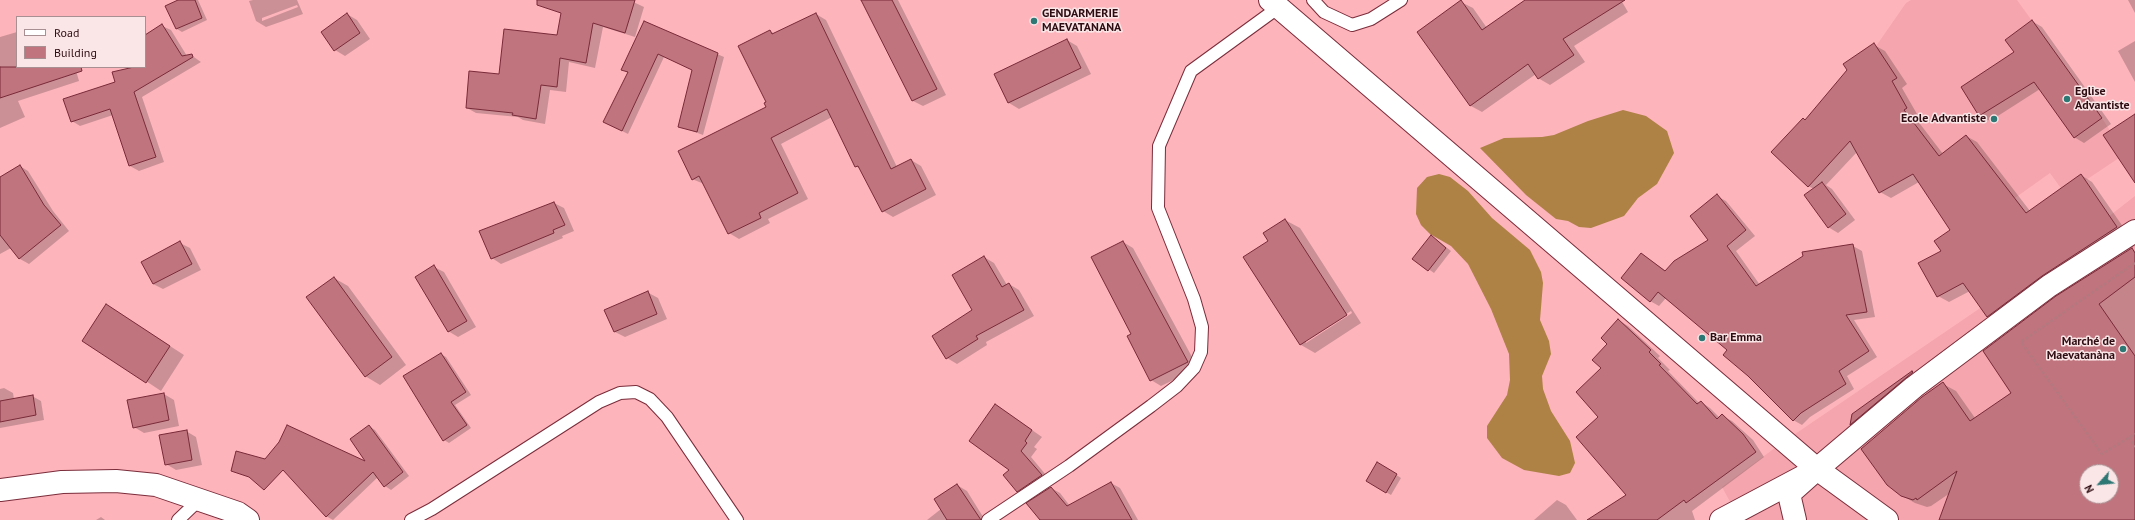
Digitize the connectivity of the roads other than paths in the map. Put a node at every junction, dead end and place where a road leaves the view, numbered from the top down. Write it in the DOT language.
graph roads {
  1 [pos="1314,0"];
  2 [pos="1401,0"];
  3 [pos="1275,4"];
  4 [pos="2135,231"];
  5 [pos="1816,469"];
  6 [pos="0,490"];
  7 [pos="200,499"];
  8 [pos="178,520"];
  9 [pos="248,520"];
  10 [pos="411,520"];
  11 [pos="737,520"];
  12 [pos="988,520"];
  13 [pos="1721,520"];
  14 [pos="1795,520"];
  15 [pos="1887,520"];
  1 -- 2 [label="lane"];
  3 -- 5 [label="main road"];
  3 -- 12 [label="lane"];
  4 -- 5 [label="main road"];
  5 -- 13 [label="main road"];
  5 -- 14 [label="main road"];
  5 -- 15 [label="main road"];
  6 -- 7 [label="main road"];
  7 -- 8 [label="lane"];
  7 -- 9 [label="main road"];
  10 -- 11 [label="lane"];
}
